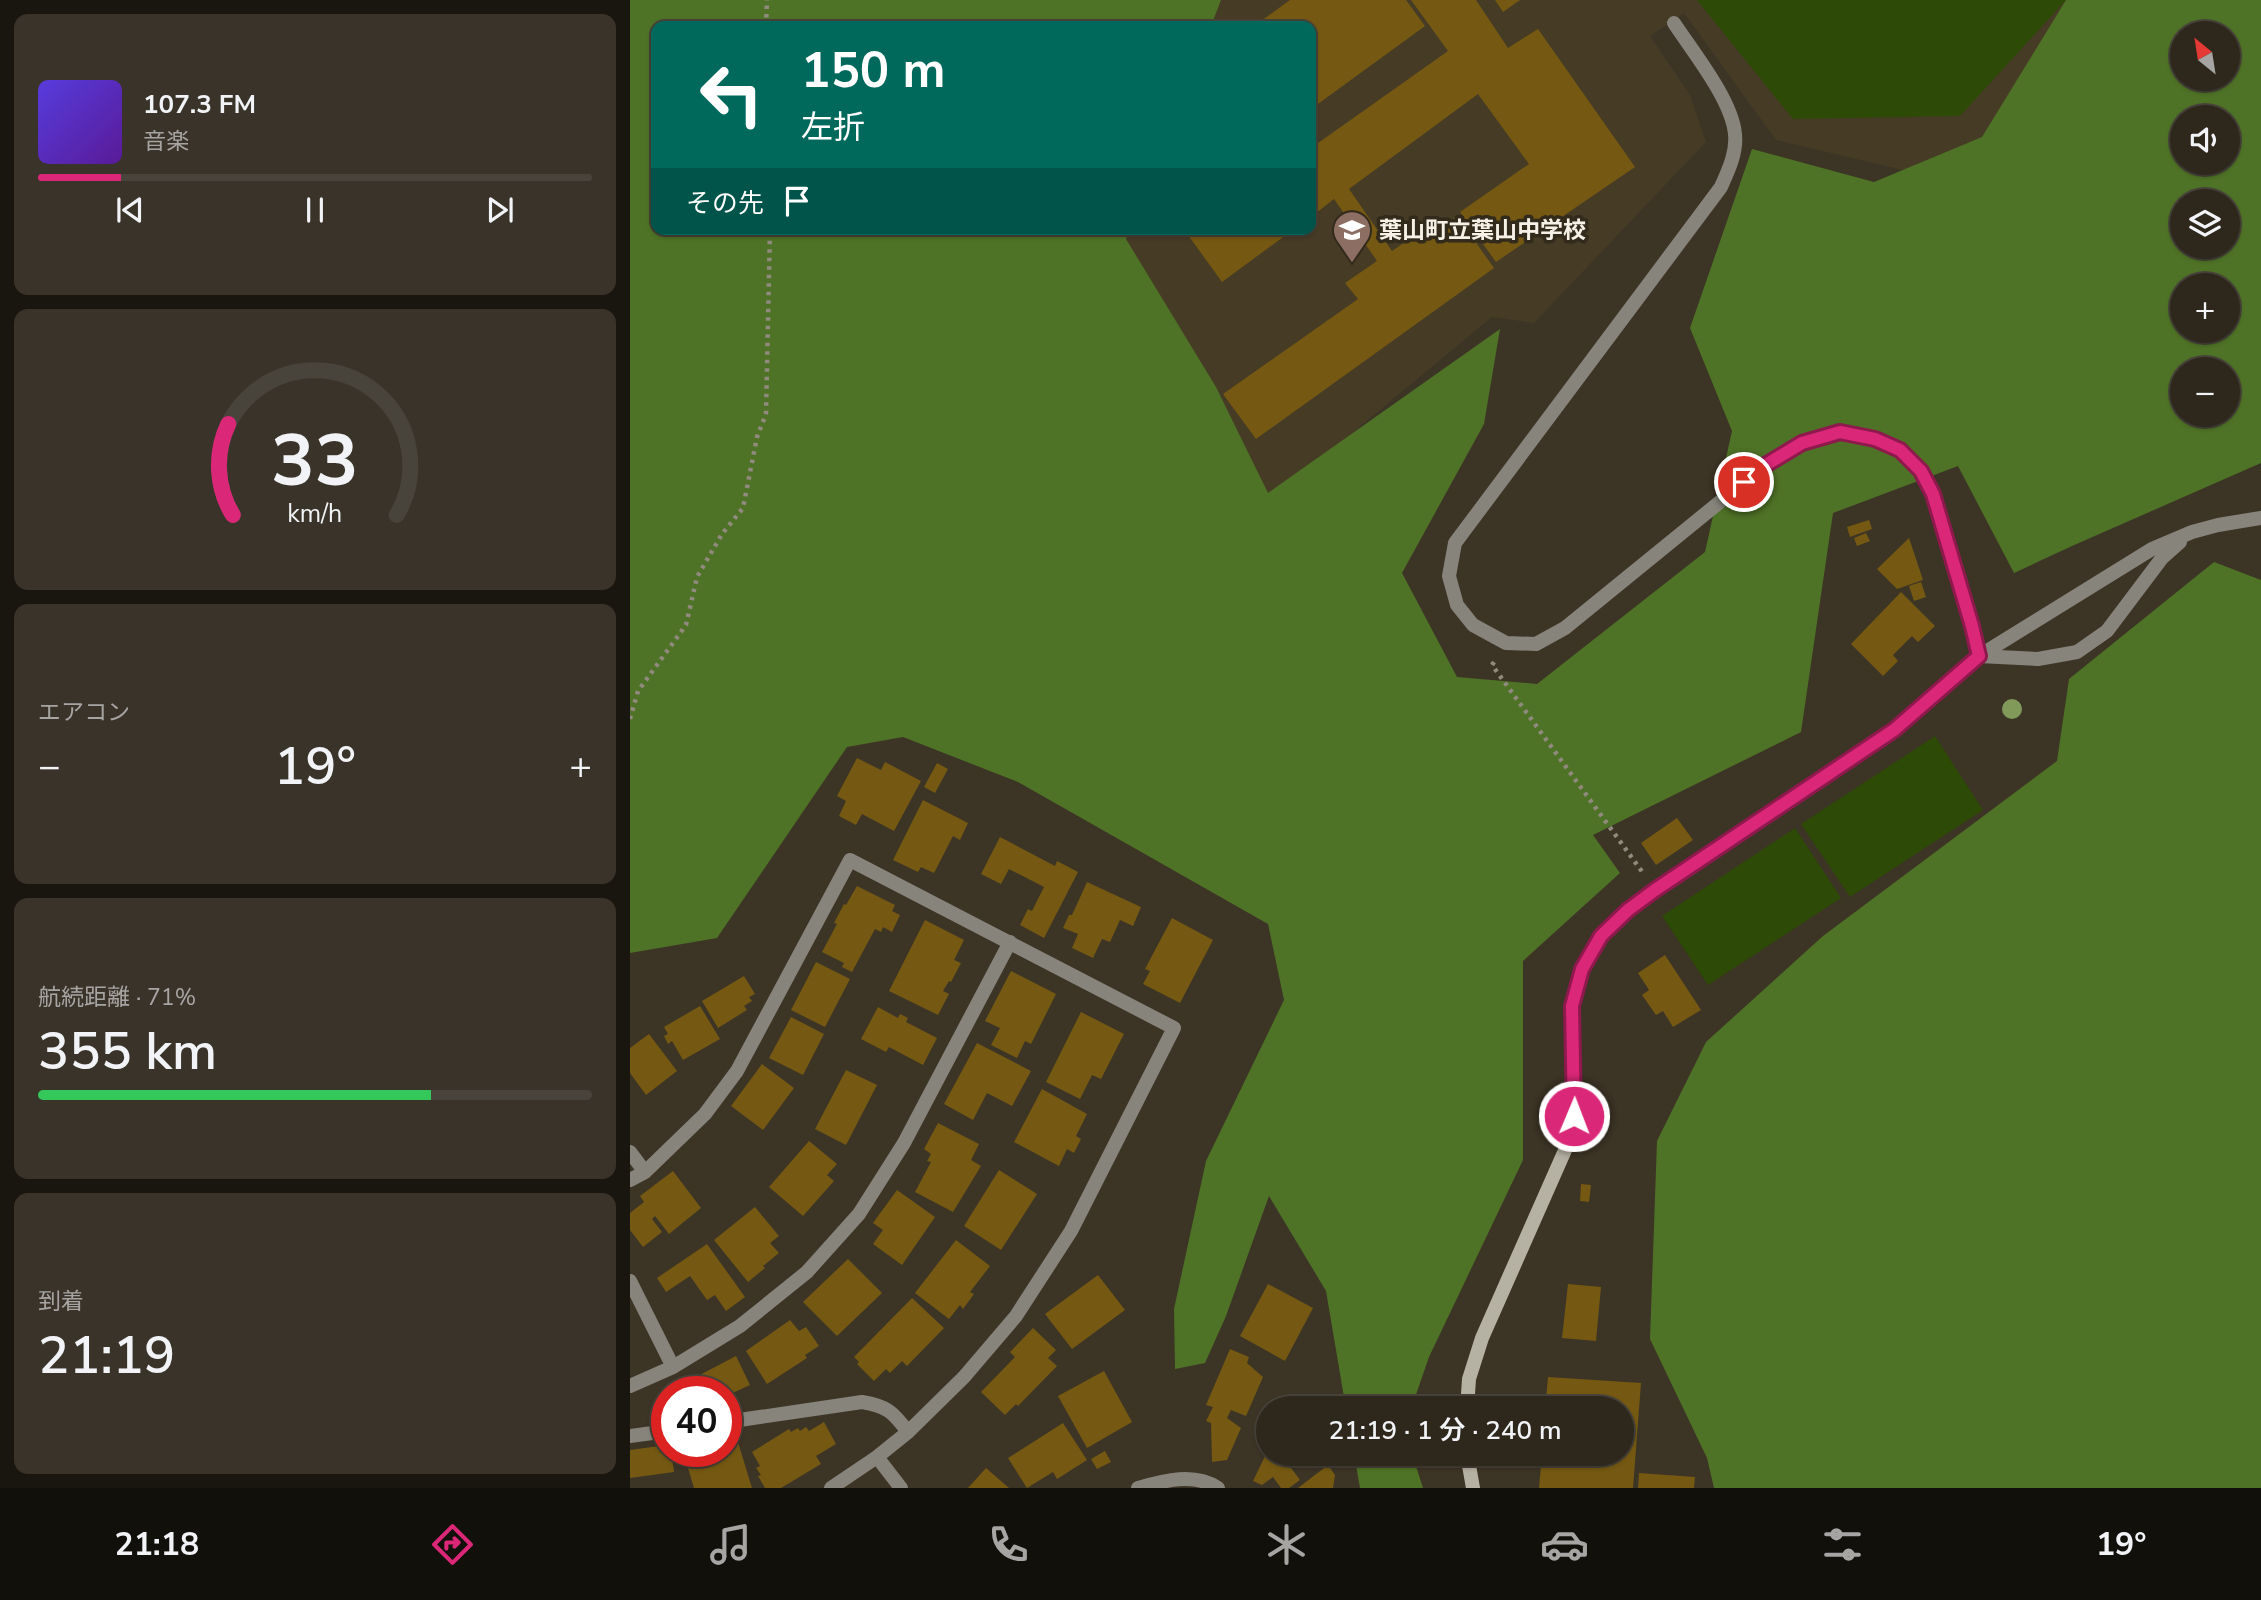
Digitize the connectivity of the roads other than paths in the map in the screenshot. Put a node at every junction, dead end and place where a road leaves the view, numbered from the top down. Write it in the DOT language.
graph roads {
  1 [pos="1674,23"];
  2 [pos="2261,518"];
  3 [pos="2192,532"];
  4 [pos="1979,656"];
  5 [pos="1010,942"];
  6 [pos="630,1152"];
  7 [pos="645,1172"];
  8 [pos="630,1180"];
  9 [pos="630,1280"];
  10 [pos="673,1367"];
  11 [pos="630,1386"];
  12 [pos="1468,1396"];
  13 [pos="742,1420"];
  14 [pos="908,1432"];
  15 [pos="651,1433"];
  16 [pos="630,1436"];
  17 [pos="877,1457"];
  18 [pos="1469,1466"];
  19 [pos="831,1488"];
  20 [pos="901,1488"];
  21 [pos="1138,1488"];
  22 [pos="1218,1488"];
  23 [pos="1472,1488"];
  1 -- 4 [label="street"];
  2 -- 3 [label="street"];
  3 -- 4 [label="street"];
  3 -- 4 [label="street"];
  4 -- 12 [label="street"];
  5 -- 7 [label="street"];
  5 -- 10 [label="street"];
  5 -- 14 [label="street"];
  6 -- 7 [label="street"];
  7 -- 8 [label="street"];
  9 -- 10 [label="street"];
  10 -- 11 [label="street"];
  13 -- 14 [label="street"];
  14 -- 17 [label="street"];
  15 -- 16 [label="street"];
  17 -- 19 [label="street"];
  17 -- 20 [label="street"];
  18 -- 23 [label="street"];
  21 -- 22 [label="street"];
}
